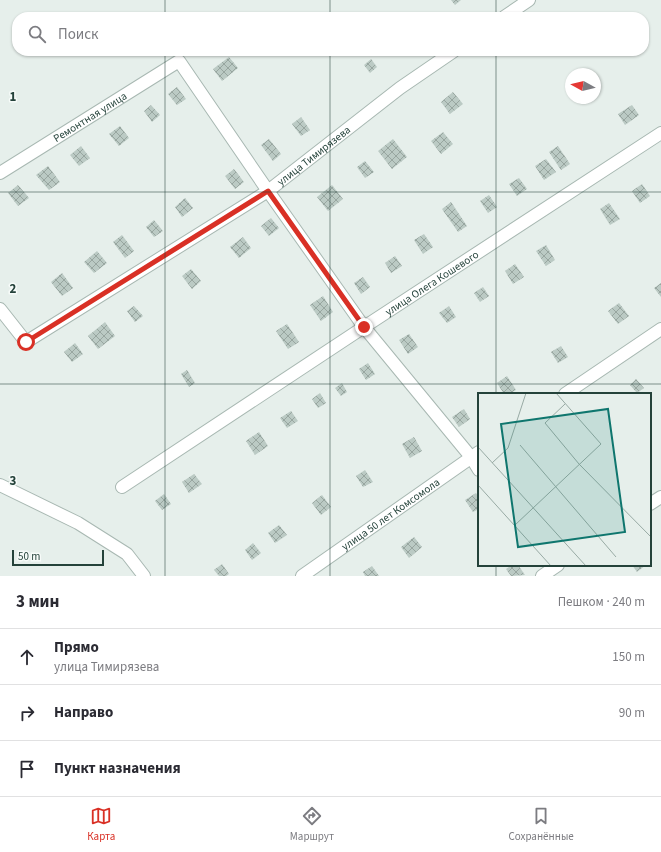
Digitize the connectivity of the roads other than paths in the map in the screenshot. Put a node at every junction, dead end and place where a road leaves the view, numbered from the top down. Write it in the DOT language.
graph roads {
  1 [pos="529,0"];
  2 [pos="511,12"];
  3 [pos="447,56"];
  4 [pos="661,133"];
  5 [pos="0,173"];
  6 [pos="268,191"];
  7 [pos="0,308"];
  8 [pos="364,327"];
  9 [pos="661,329"];
  10 [pos="566,393"];
  11 [pos="475,454"];
  12 [pos="478,466"];
  13 [pos="0,485"];
  14 [pos="122,487"];
  15 [pos="661,497"];
  16 [pos="651,503"];
  17 [pos="556,566"];
  18 [pos="541,572"];
  19 [pos="144,576"];
  20 [pos="302,576"];
  1 -- 2 [label="street"];
  3 -- 6 [label="street, улица Тимирязева"];
  4 -- 8 [label="street, улица Олега Кошевого"];
  5 -- 6 [label="street, Ремонтная улица"];
  6 -- 7 [label="street, улица Тимирязева"];
  6 -- 8 [label="street"];
  8 -- 11 [label="street"];
  8 -- 14 [label="street, улица Олега Кошевого"];
  9 -- 10 [label="street"];
  11 -- 12 [label="street"];
  11 -- 20 [label="street, улица 50 лет Комсомола"];
  13 -- 19 [label="street"];
  15 -- 16 [label="street"];
  17 -- 18 [label="street"];
}
